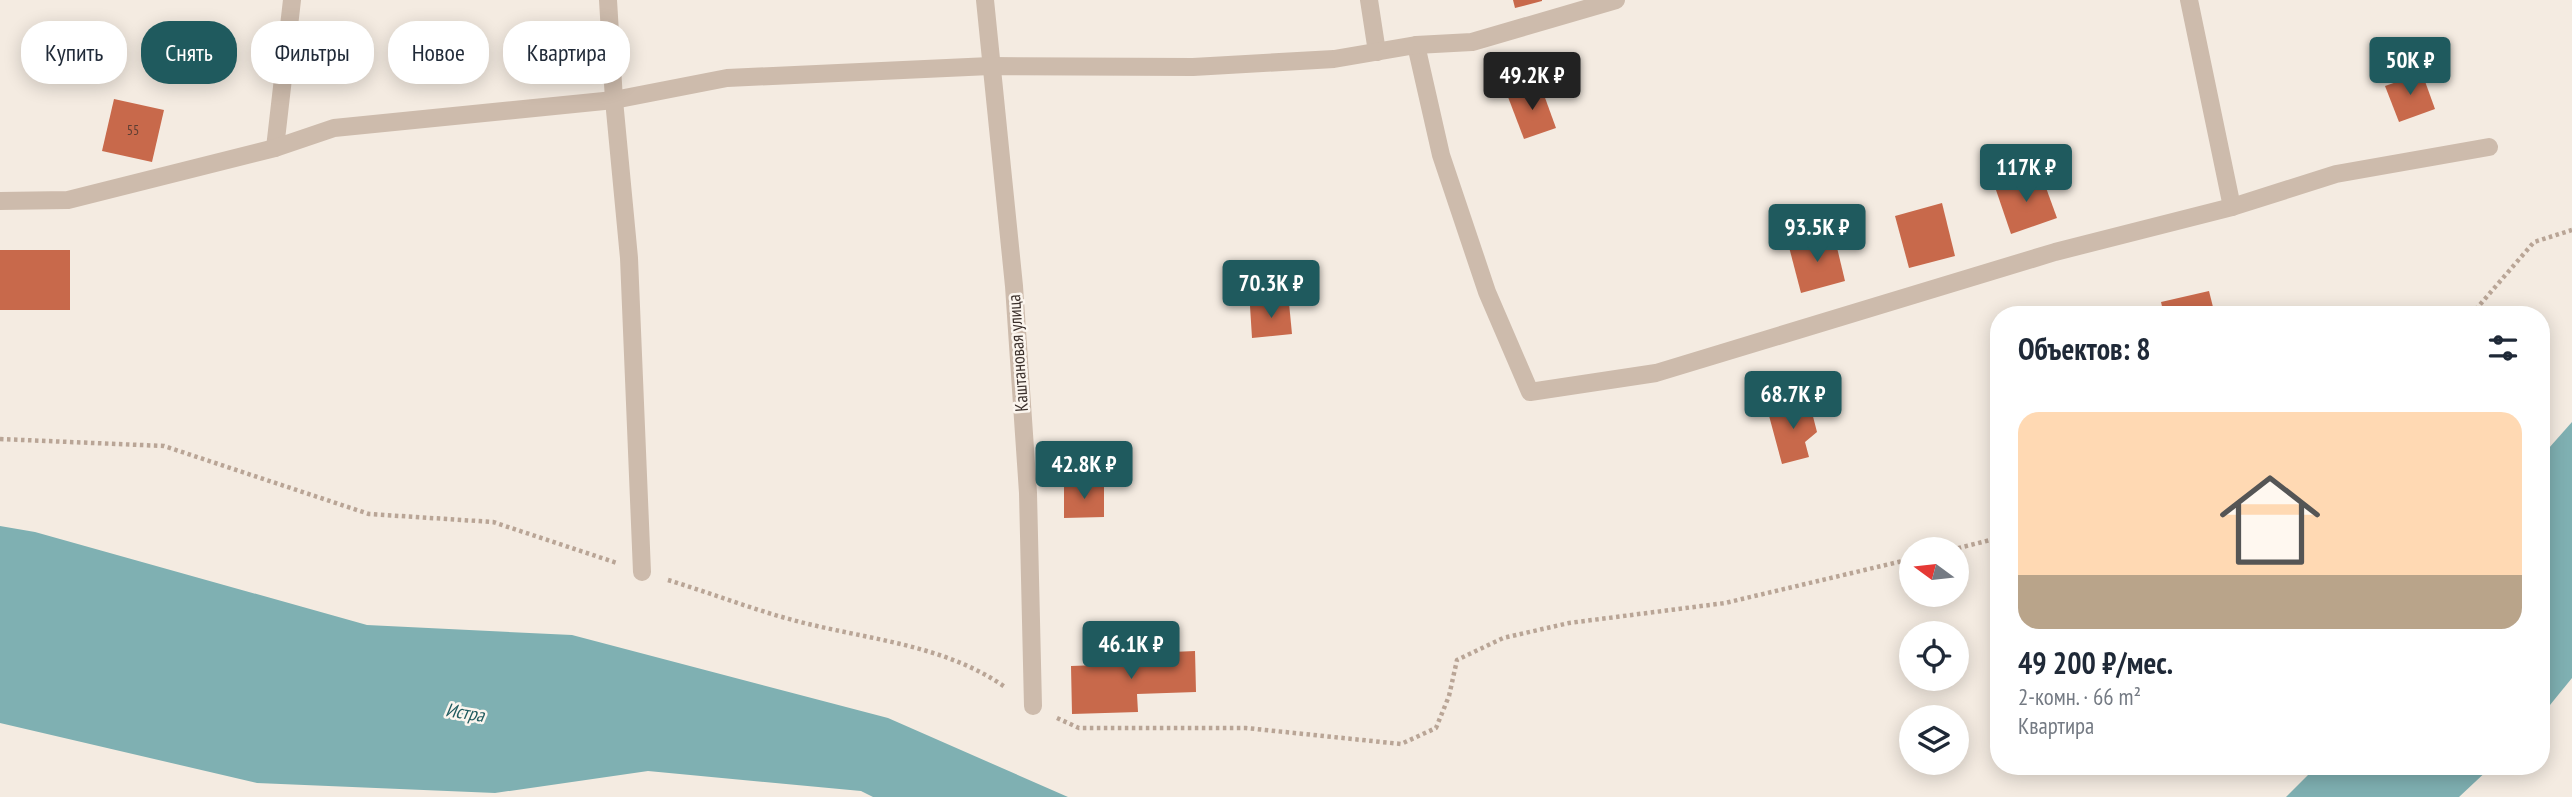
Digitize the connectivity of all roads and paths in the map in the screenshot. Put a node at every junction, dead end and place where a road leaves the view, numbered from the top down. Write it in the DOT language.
graph roads {
  1 [pos="292,0"];
  2 [pos="608,0"];
  3 [pos="985,0"];
  4 [pos="1369,0"];
  5 [pos="1616,0"];
  6 [pos="2189,0"];
  7 [pos="1416,45"];
  8 [pos="1377,52"];
  9 [pos="990,66"];
  10 [pos="614,100"];
  11 [pos="2489,147"];
  12 [pos="275,148"];
  13 [pos="0,201"];
  14 [pos="2232,206"];
  15 [pos="2572,230"];
  16 [pos="2479,306"];
  17 [pos="0,439"];
  18 [pos="1990,540"];
  19 [pos="1969,545"];
  20 [pos="1899,562"];
  21 [pos="642,572"];
  22 [pos="1033,706"];
  1 -- 12 [label="lane"];
  2 -- 10 [label="lane"];
  3 -- 9 [label="lane, Каштановая улица"];
  4 -- 8 [label="lane"];
  5 -- 7 [label="lane"];
  6 -- 14 [label="lane"];
  7 -- 8 [label="lane"];
  7 -- 14 [label="lane"];
  8 -- 9 [label="lane"];
  9 -- 10 [label="lane"];
  9 -- 22 [label="lane, Каштановая улица"];
  10 -- 12 [label="lane"];
  10 -- 21 [label="lane"];
  11 -- 14 [label="lane"];
  12 -- 13 [label="lane"];
  15 -- 16 [label="path"];
  17 -- 21 [label="path"];
  18 -- 19 [label="path"];
  20 -- 22 [label="path"];
  21 -- 22 [label="path"];
}
